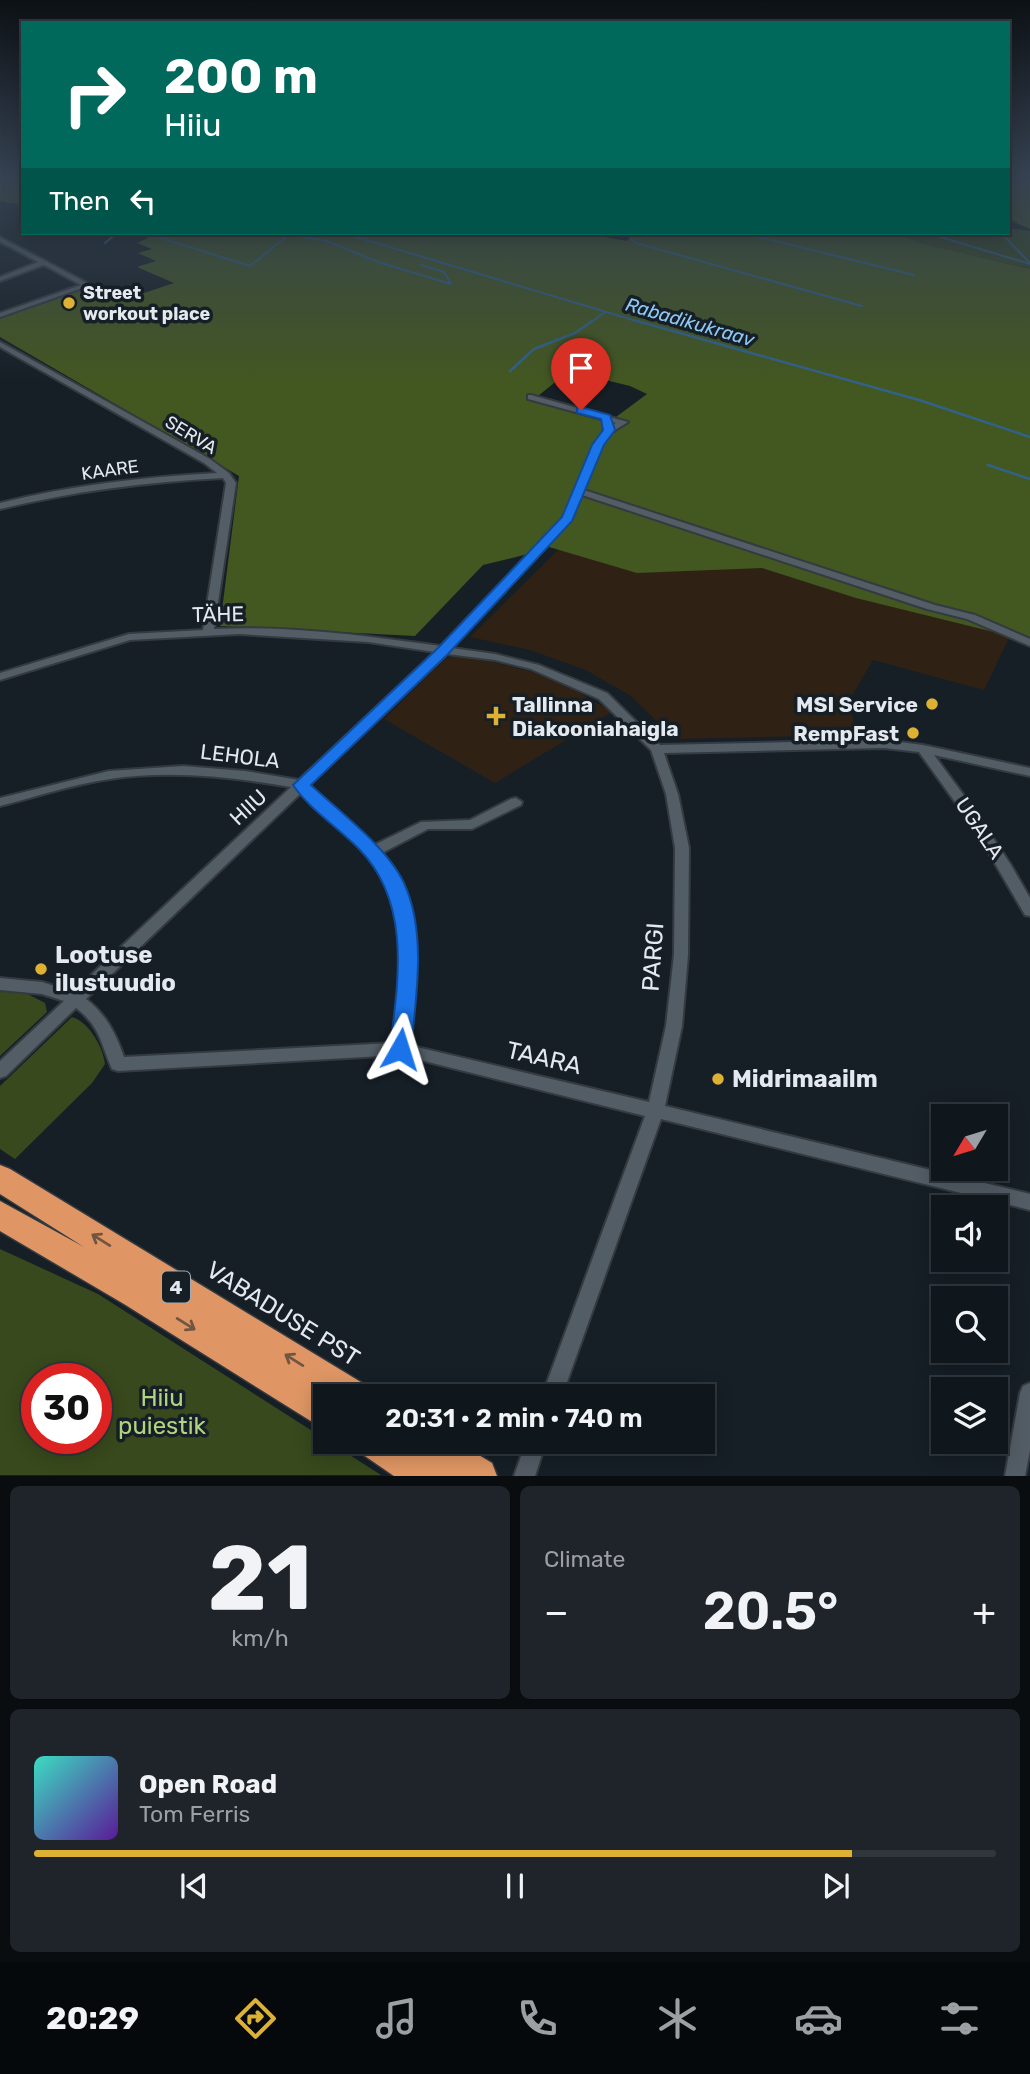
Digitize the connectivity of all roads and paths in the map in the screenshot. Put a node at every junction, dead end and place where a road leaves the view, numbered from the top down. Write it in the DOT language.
graph roads {
  1 [pos="11,245"];
  2 [pos="42,262"];
  3 [pos="0,279"];
  4 [pos="0,315"];
  5 [pos="0,344"];
  6 [pos="531,397"];
  7 [pos="606,417"];
  8 [pos="609,430"];
  9 [pos="226,475"];
  10 [pos="578,491"];
  11 [pos="1,503"];
  12 [pos="208,632"];
  13 [pos="1030,643"];
  14 [pos="443,651"];
  15 [pos="0,677"];
  16 [pos="657,749"];
  17 [pos="923,749"];
  18 [pos="1030,772"];
  19 [pos="301,785"];
  20 [pos="0,802"];
  21 [pos="516,802"];
  22 [pos="372,852"];
  23 [pos="1030,911"];
  24 [pos="0,984"];
  25 [pos="76,999"];
  26 [pos="400,1049"];
  27 [pos="0,1071"];
  28 [pos="656,1109"];
  29 [pos="0,1178"];
  30 [pos="1030,1202"];
  31 [pos="0,1215"];
  32 [pos="333,1384"];
  33 [pos="556,1384"];
  34 [pos="1030,1393"];
  35 [pos="313,1403"];
  36 [pos="393,1454"];
  37 [pos="445,1454"];
  38 [pos="532,1454"];
  39 [pos="1018,1474"];
  40 [pos="427,1475"];
  41 [pos="479,1475"];
  42 [pos="524,1475"];
  1 -- 2 [label="street"];
  2 -- 3 [label="street"];
  2 -- 4 [label="street"];
  5 -- 9 [label="street, SERVA"];
  6 -- 7 [label="street"];
  7 -- 8 [label="street"];
  7 -- 8 [label="street"];
  8 -- 10 [label="street, HIIU"];
  9 -- 11 [label="street, KAARE"];
  9 -- 12 [label="street, SERVA"];
  10 -- 13 [label="street"];
  10 -- 14 [label="street, HIIU"];
  12 -- 14 [label="street, TÄHE"];
  12 -- 15 [label="street, TÄHE"];
  14 -- 16 [label="street, PARGI"];
  14 -- 19 [label="street, HIIU"];
  16 -- 17 [label="street"];
  16 -- 28 [label="street, PARGI"];
  17 -- 18 [label="street"];
  17 -- 23 [label="street, UGALA"];
  19 -- 20 [label="street, LEHOLA"];
  19 -- 22 [label="street, LEHOLA"];
  19 -- 25 [label="street, HIIU"];
  21 -- 22 [label="street"];
  22 -- 26 [label="street, LEHOLA"];
  24 -- 25 [label="street"];
  25 -- 26 [label="street, TAARA"];
  25 -- 27 [label="street, HIIU"];
  26 -- 28 [label="street, TAARA"];
  28 -- 30 [label="street, TAARA"];
  28 -- 33 [label="street, PARGI"];
  32 -- 29 [label="highway, VABADUSE PST / 4, one-way"];
  31 -- 35 [label="highway, 4, one-way"];
  34 -- 39 [label="street"];
  36 -- 40 [label="highway"];
  37 -- 41 [label="highway"];
  38 -- 42 [label="street"];
}
